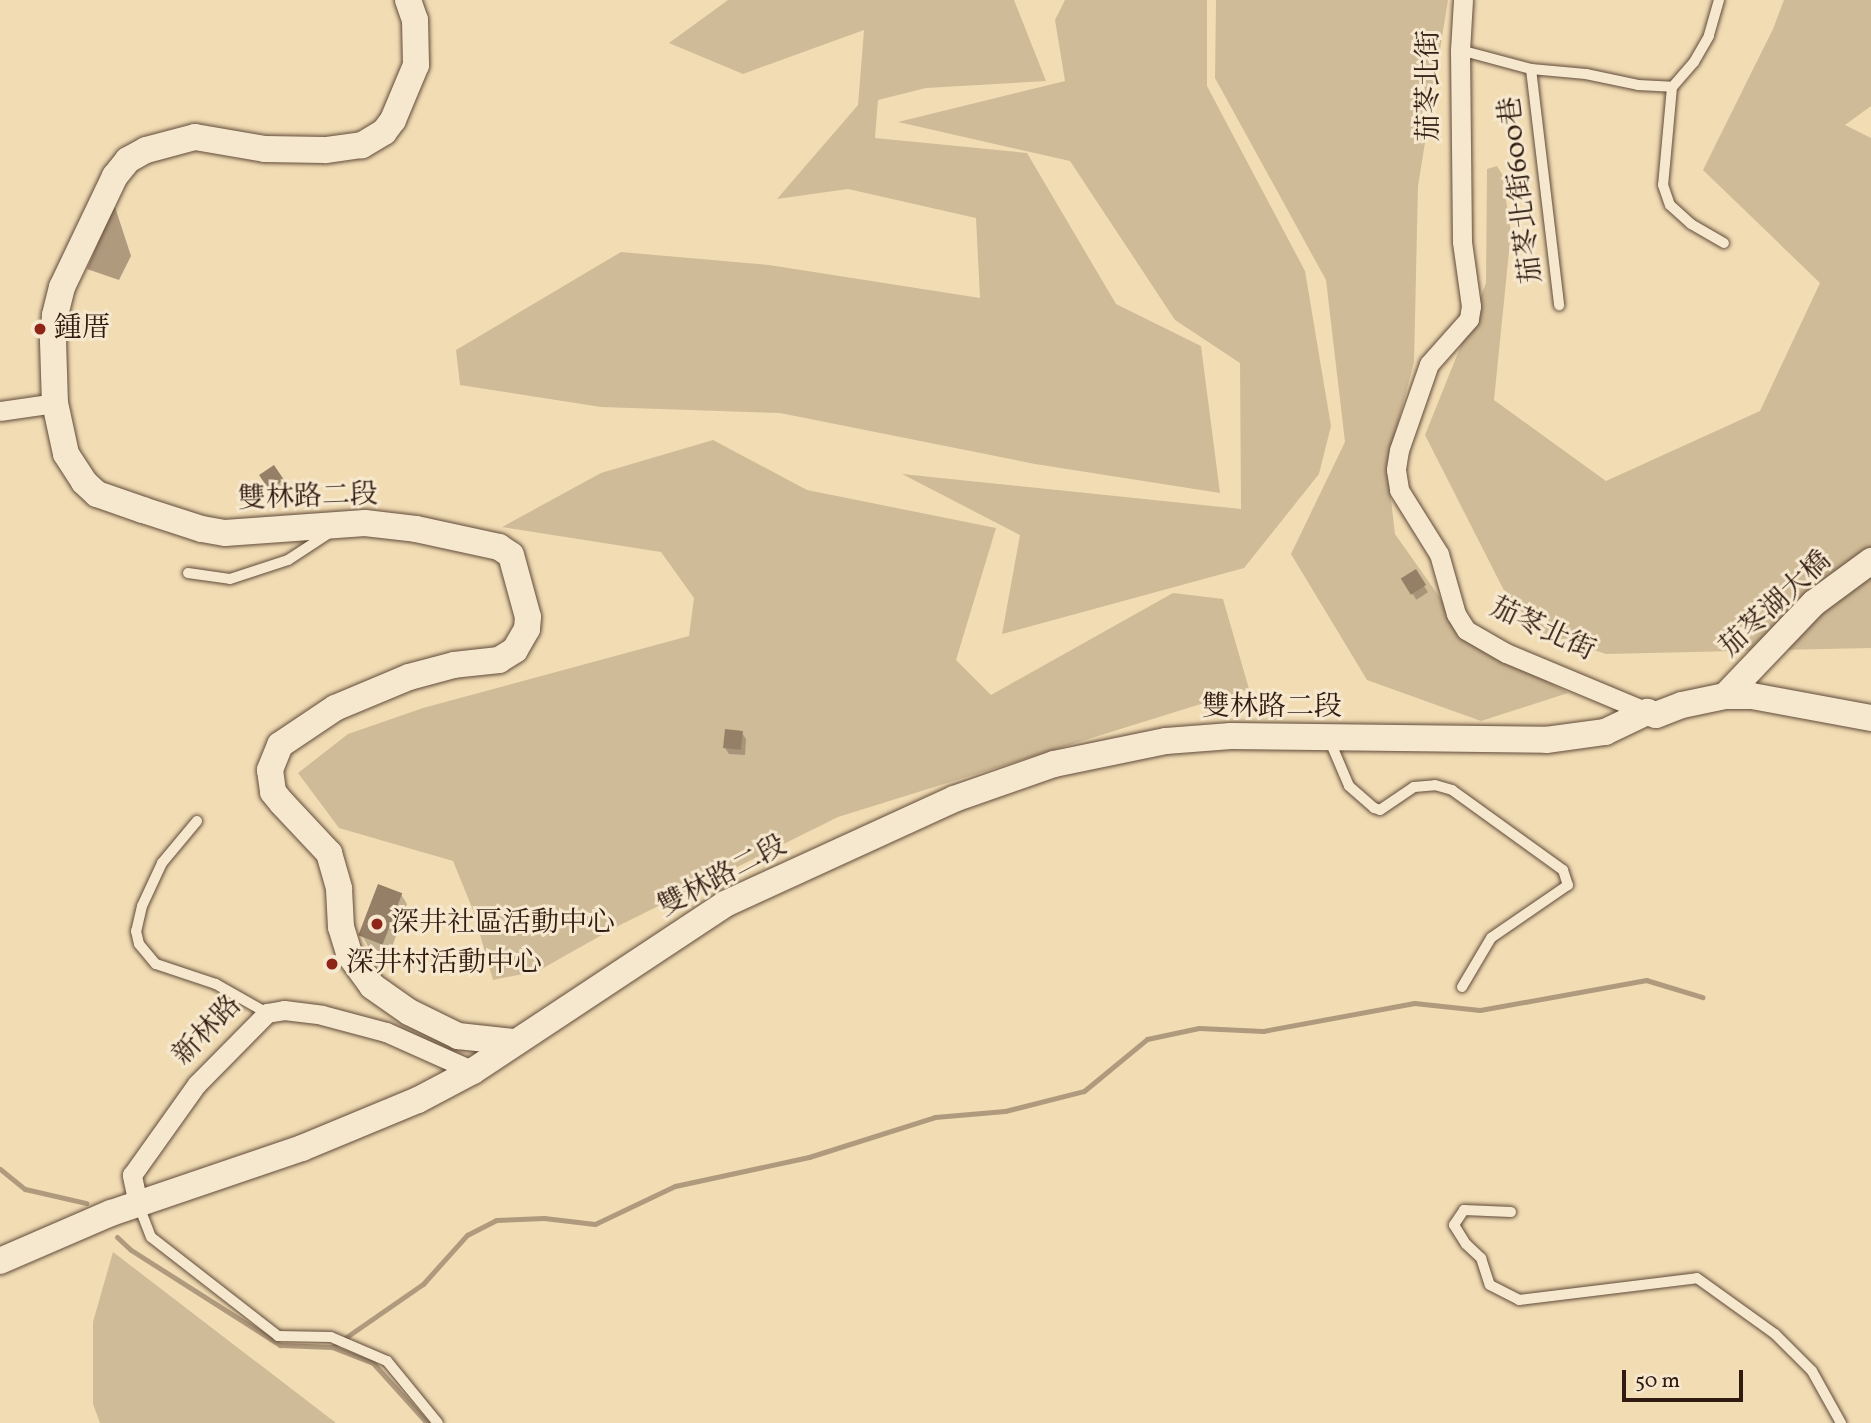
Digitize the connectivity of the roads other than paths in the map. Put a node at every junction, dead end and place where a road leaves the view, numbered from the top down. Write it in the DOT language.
graph roads {
  1 [pos="408,0"];
  2 [pos="1463,0"];
  3 [pos="1719,0"];
  4 [pos="1460,50"];
  5 [pos="1531,69"];
  6 [pos="1672,87"];
  7 [pos="1724,243"];
  8 [pos="1559,305"];
  9 [pos="55,403"];
  10 [pos="0,411"];
  11 [pos="344,524"];
  12 [pos="1871,561"];
  13 [pos="188,573"];
  14 [pos="1725,696"];
  15 [pos="1647,712"];
  16 [pos="1871,718"];
  17 [pos="1329,738"];
  18 [pos="197,821"];
  19 [pos="1462,987"];
  20 [pos="268,1013"];
  21 [pos="513,1042"];
  22 [pos="473,1071"];
  23 [pos="138,1204"];
  24 [pos="1511,1212"];
  25 [pos="0,1261"];
  26 [pos="438,1423"];
  27 [pos="1841,1423"];
  1 -- 9 [label="street, 雙林路二段"];
  2 -- 4 [label="street, 茄苳北街"];
  3 -- 6 [label="lane"];
  4 -- 5 [label="lane, 茄苳北街600巷"];
  4 -- 15 [label="street, 茄苳北街"];
  5 -- 6 [label="lane, 茄苳北街600巷"];
  5 -- 8 [label="lane, 茄苳北街600巷"];
  6 -- 7 [label="lane"];
  9 -- 10 [label="street"];
  9 -- 11 [label="street, 雙林路二段"];
  11 -- 13 [label="lane"];
  11 -- 21 [label="street, 雙林路二段"];
  12 -- 14 [label="street, 茄苳湖大橋"];
  14 -- 15 [label="street"];
  14 -- 16 [label="street"];
  15 -- 17 [label="street, 雙林路二段"];
  17 -- 19 [label="lane"];
  17 -- 21 [label="street, 雙林路二段"];
  18 -- 20 [label="lane"];
  20 -- 22 [label="street, 新林路"];
  20 -- 23 [label="street, 新林路"];
  21 -- 22 [label="street"];
  22 -- 23 [label="street"];
  23 -- 25 [label="street"];
  23 -- 26 [label="lane"];
  24 -- 27 [label="lane"];
}
